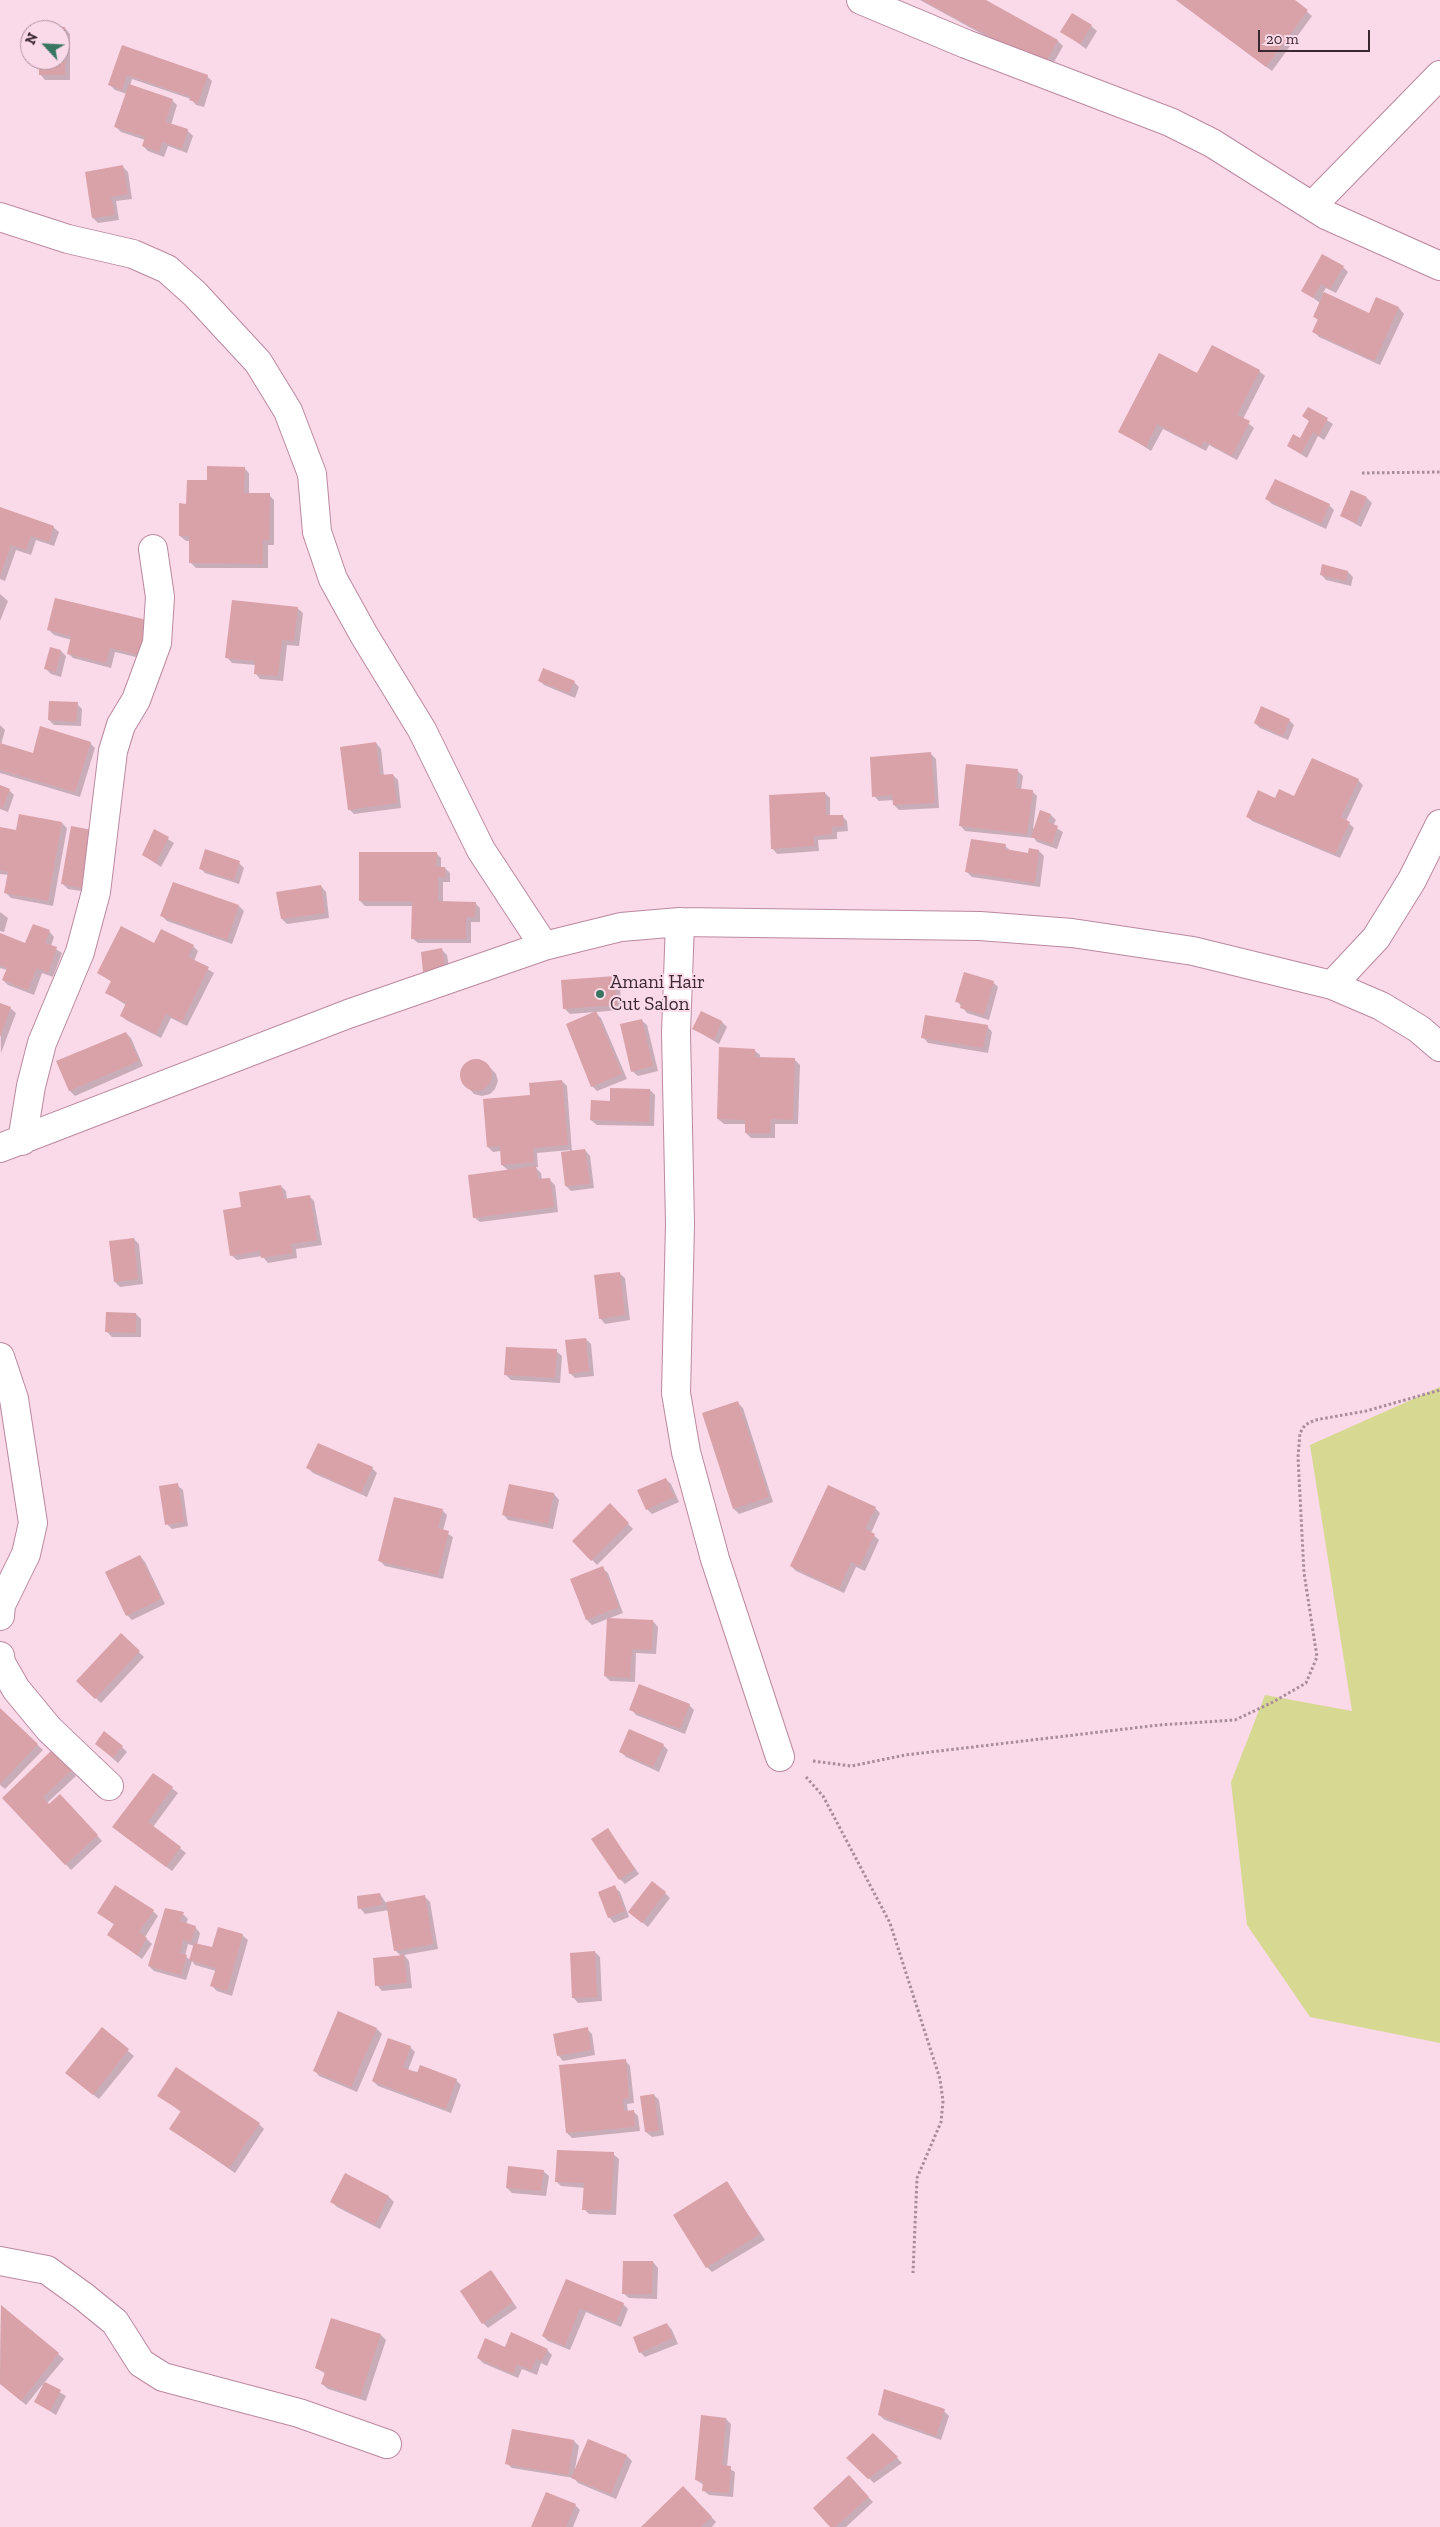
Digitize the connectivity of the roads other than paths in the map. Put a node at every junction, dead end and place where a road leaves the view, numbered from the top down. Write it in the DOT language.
graph roads {
  1 [pos="861,0"];
  2 [pos="1440,75"];
  3 [pos="1312,206"];
  4 [pos="0,217"];
  5 [pos="1440,266"];
  6 [pos="153,549"];
  7 [pos="1440,824"];
  8 [pos="680,922"];
  9 [pos="544,946"];
  10 [pos="1332,985"];
  11 [pos="1440,1047"];
  12 [pos="11,1144"];
  13 [pos="0,1357"];
  14 [pos="0,1616"];
  15 [pos="0,1656"];
  16 [pos="780,1756"];
  17 [pos="109,1786"];
  18 [pos="0,2261"];
  19 [pos="387,2444"];
  1 -- 3 [label="street"];
  2 -- 3 [label="street"];
  3 -- 5 [label="street"];
  4 -- 9 [label="street"];
  6 -- 12 [label="street"];
  7 -- 10 [label="street"];
  8 -- 9 [label="street"];
  8 -- 10 [label="street"];
  8 -- 16 [label="street"];
  9 -- 12 [label="street"];
  10 -- 11 [label="street"];
  13 -- 14 [label="street"];
  15 -- 17 [label="street"];
  18 -- 19 [label="street"];
}
